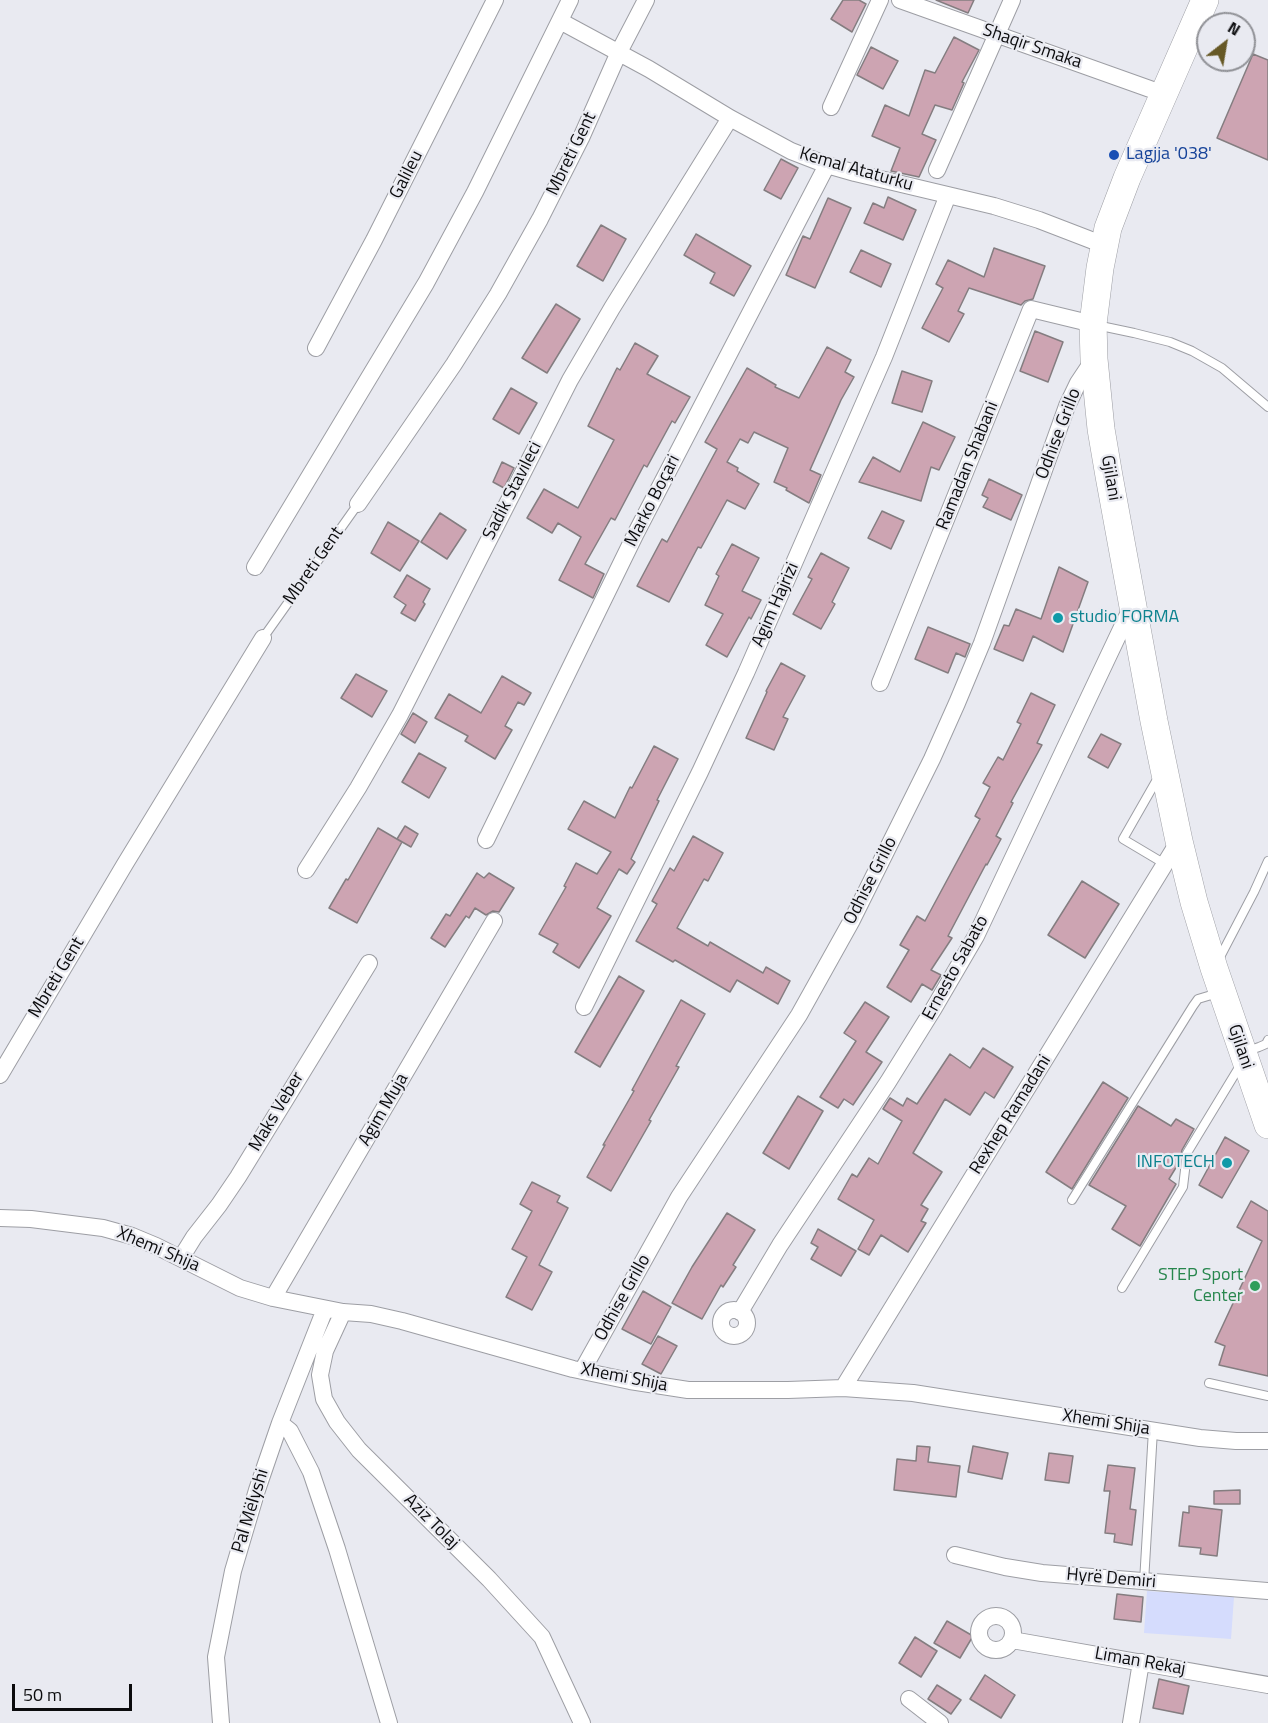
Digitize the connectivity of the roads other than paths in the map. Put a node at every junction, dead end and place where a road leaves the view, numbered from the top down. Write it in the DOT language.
graph roads {
  1 [pos="495,0"];
  2 [pos="570,0"];
  3 [pos="646,0"];
  4 [pos="880,0"];
  5 [pos="900,0"];
  6 [pos="1012,0"];
  7 [pos="1205,0"];
  8 [pos="560,21"];
  9 [pos="997,34"];
  10 [pos="619,52"];
  11 [pos="1164,94"];
  12 [pos="831,106"];
  13 [pos="730,118"];
  14 [pos="826,165"];
  15 [pos="937,170"];
  16 [pos="948,195"];
  17 [pos="1104,245"];
  18 [pos="1093,324"];
  19 [pos="316,348"];
  20 [pos="1094,359"];
  21 [pos="1268,407"];
  22 [pos="358,504"];
  23 [pos="255,567"];
  24 [pos="1133,603"];
  25 [pos="263,638"];
  26 [pos="880,683"];
  27 [pos="1163,768"];
  28 [pos="486,840"];
  29 [pos="1172,852"];
  30 [pos="1268,861"];
  31 [pos="306,870"];
  32 [pos="494,921"];
  33 [pos="369,963"];
  34 [pos="1218,980"];
  35 [pos="584,1007"];
  36 [pos="1268,1040"];
  37 [pos="1243,1056"];
  38 [pos="0,1075"];
  39 [pos="1268,1125"];
  40 [pos="1072,1200"];
  41 [pos="0,1218"];
  42 [pos="181,1258"];
  43 [pos="1122,1288"];
  44 [pos="273,1298"];
  45 [pos="325,1309"];
  46 [pos="343,1312"];
  47 [pos="740,1312"];
  48 [pos="582,1371"];
  49 [pos="1209,1383"];
  50 [pos="843,1388"];
  51 [pos="1268,1396"];
  52 [pos="280,1423"];
  53 [pos="1153,1430"];
  54 [pos="1268,1441"];
  55 [pos="955,1555"];
  56 [pos="1143,1582"];
  57 [pos="1268,1591"];
  58 [pos="1012,1640"];
  59 [pos="1141,1662"];
  60 [pos="1268,1685"];
  61 [pos="909,1699"];
  62 [pos="221,1723"];
  63 [pos="389,1723"];
  64 [pos="582,1723"];
  65 [pos="940,1723"];
  66 [pos="1131,1723"];
  1 -- 19 [label="street, Galileu"];
  2 -- 8 [label="street"];
  3 -- 10 [label="street, Mbreti Gent"];
  4 -- 12 [label="street"];
  5 -- 9 [label="street, Shaqir Smaka"];
  6 -- 9 [label="street"];
  7 -- 11 [label="main road, Gjilani"];
  8 -- 10 [label="street, Kemal Ataturku"];
  8 -- 23 [label="street"];
  9 -- 11 [label="street, Shaqir Smaka"];
  9 -- 15 [label="street"];
  10 -- 13 [label="street, Kemal Ataturku"];
  10 -- 22 [label="street, Mbreti Gent"];
  11 -- 17 [label="main road, Gjilani"];
  13 -- 14 [label="street, Kemal Ataturku"];
  13 -- 31 [label="street, Sadik Stavileci"];
  14 -- 16 [label="street, Kemal Ataturku"];
  14 -- 28 [label="street, Marko Boçari"];
  16 -- 17 [label="street, Kemal Ataturku"];
  16 -- 35 [label="street, Agim Hajrizi"];
  17 -- 18 [label="main road, Gjilani"];
  18 -- 20 [label="main road, Gjilani"];
  18 -- 21 [label="lane"];
  18 -- 26 [label="street, Ramadan Shabani"];
  20 -- 24 [label="main road, Gjilani"];
  20 -- 48 [label="street, Odhise Grillo"];
  22 -- 25 [label="lane, Mbreti Gent"];
  24 -- 27 [label="main road, Gjilani"];
  24 -- 47 [label="street, Ernesto Sabato"];
  25 -- 38 [label="street, Mbreti Gent"];
  27 -- 29 [label="main road, Gjilani"];
  27 -- 29 [label="lane"];
  29 -- 34 [label="main road, Gjilani"];
  29 -- 50 [label="street, Rexhep Ramadani"];
  30 -- 34 [label="lane"];
  32 -- 44 [label="street, Agim Muja"];
  33 -- 42 [label="street, Maks Veber"];
  34 -- 37 [label="main road, Gjilani"];
  34 -- 40 [label="lane"];
  36 -- 37 [label="lane"];
  37 -- 39 [label="main road, Gjilani"];
  37 -- 43 [label="lane"];
  41 -- 42 [label="street, Xhemi Shija"];
  42 -- 44 [label="street, Xhemi Shija"];
  44 -- 45 [label="street, Xhemi Shija"];
  45 -- 46 [label="street, Xhemi Shija"];
  45 -- 52 [label="street, Pal Mëlyshi"];
  46 -- 48 [label="street, Xhemi Shija"];
  46 -- 64 [label="street, Aziz Tolaj"];
  48 -- 50 [label="street, Xhemi Shija"];
  49 -- 51 [label="lane"];
  50 -- 53 [label="street, Xhemi Shija"];
  52 -- 62 [label="street, Pal Mëlyshi"];
  52 -- 63 [label="street"];
  53 -- 54 [label="street, Xhemi Shija"];
  53 -- 56 [label="lane"];
  55 -- 56 [label="street, Hyrë Demiri"];
  56 -- 57 [label="street, Hyrë Demiri"];
  58 -- 59 [label="street, Liman Rekaj"];
  59 -- 60 [label="street, Liman Rekaj"];
  59 -- 66 [label="street"];
  61 -- 65 [label="street"];
}
